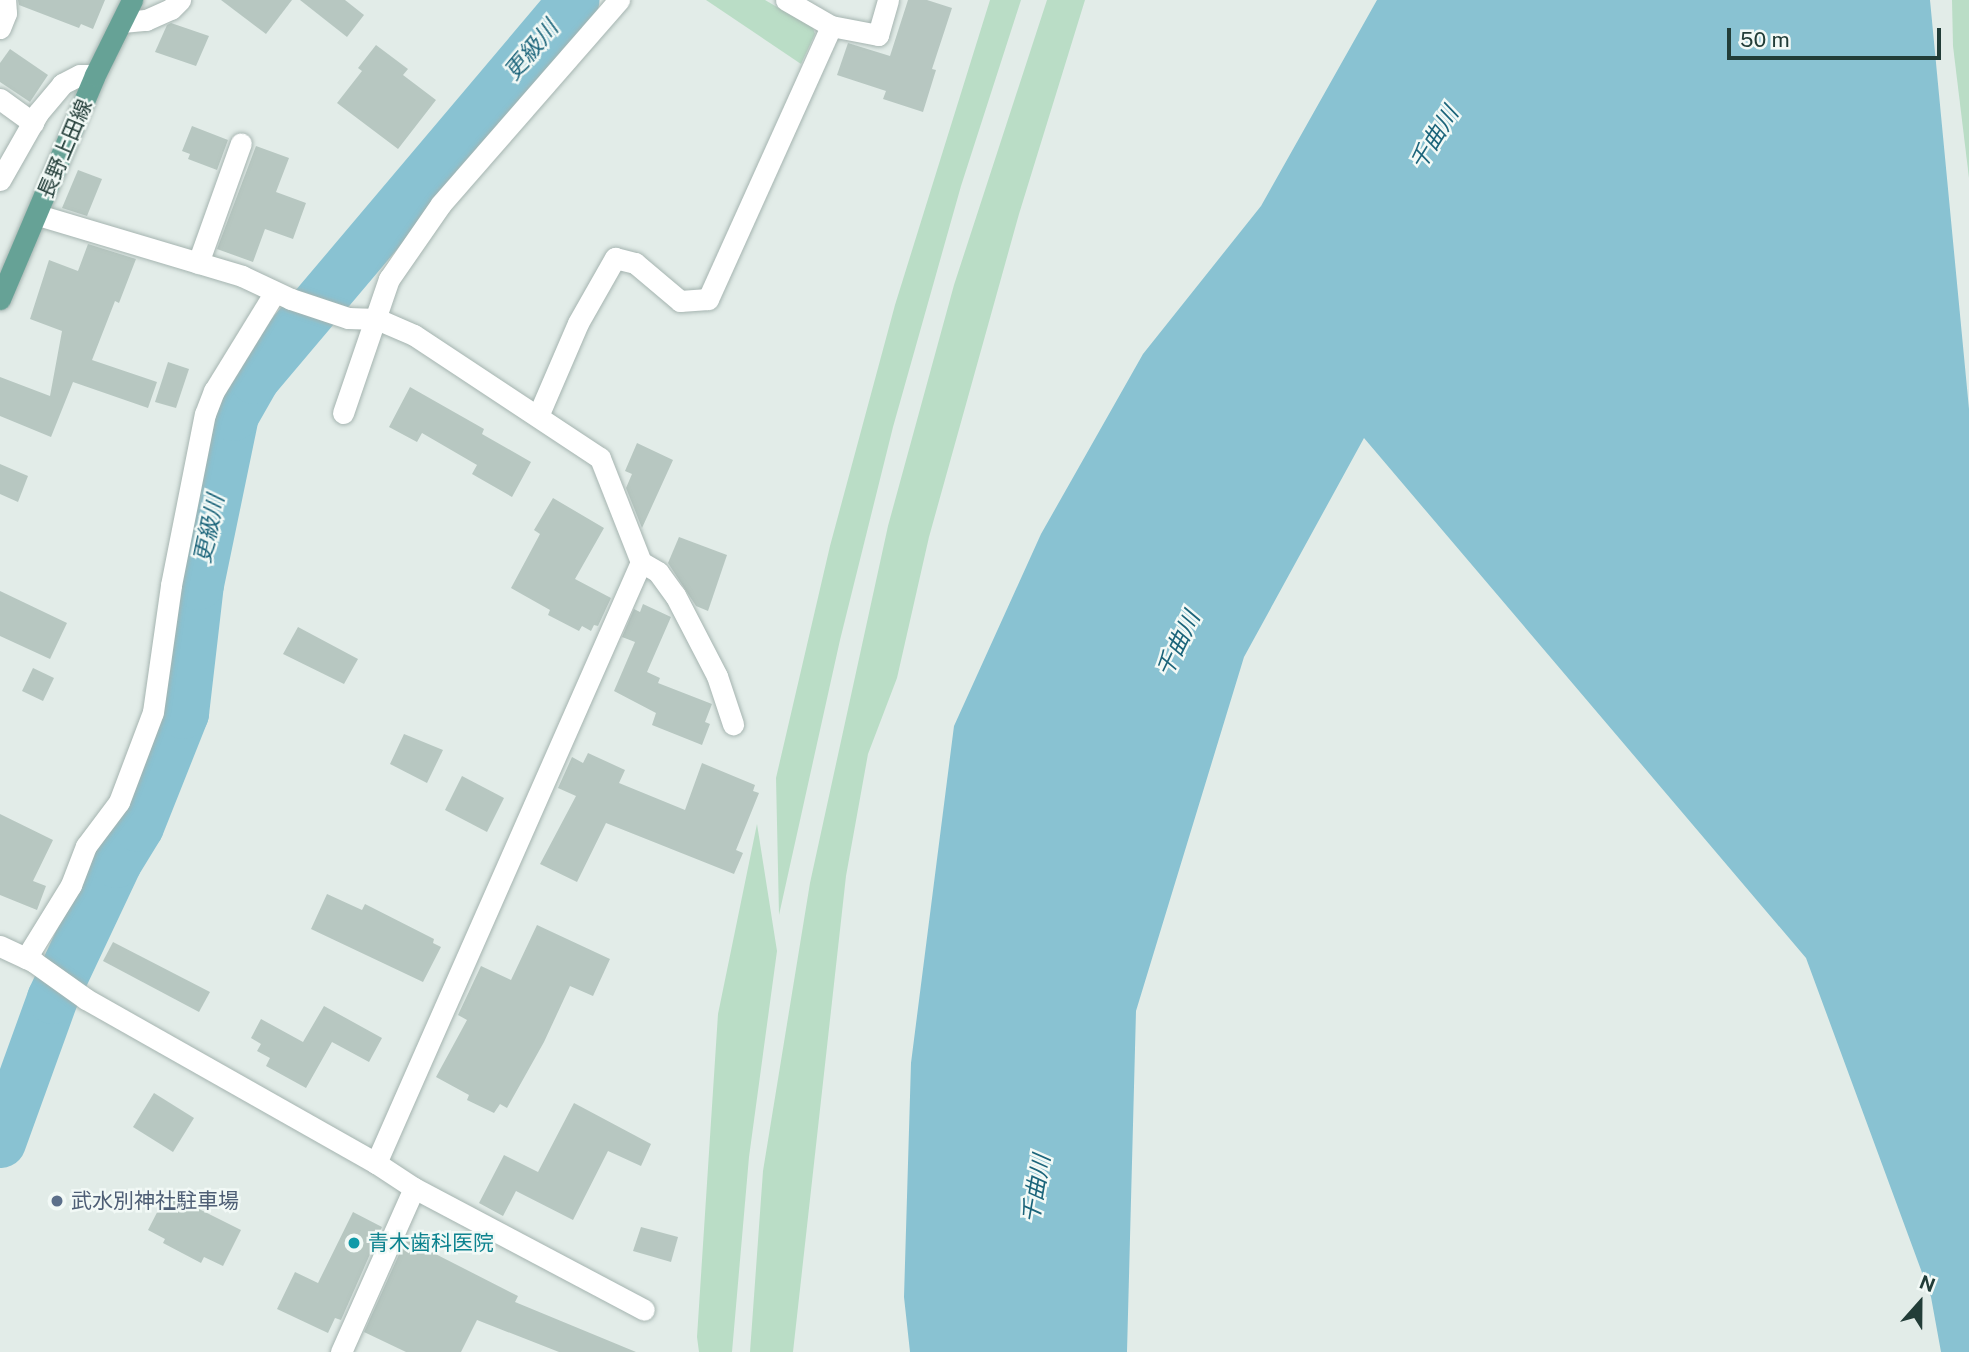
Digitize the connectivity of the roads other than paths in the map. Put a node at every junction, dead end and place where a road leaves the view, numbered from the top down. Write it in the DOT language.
graph roads {
  1 [pos="5,0"];
  2 [pos="132,0"];
  3 [pos="180,0"];
  4 [pos="619,0"];
  5 [pos="786,0"];
  6 [pos="888,0"];
  7 [pos="122,22"];
  8 [pos="831,26"];
  9 [pos="0,28"];
  10 [pos="95,75"];
  11 [pos="0,99"];
  12 [pos="33,123"];
  13 [pos="240,143"];
  14 [pos="0,180"];
  15 [pos="37,215"];
  16 [pos="198,263"];
  17 [pos="283,296"];
  18 [pos="0,299"];
  19 [pos="377,319"];
  20 [pos="343,413"];
  21 [pos="538,416"];
  22 [pos="641,562"];
  23 [pos="733,724"];
  24 [pos="0,946"];
  25 [pos="30,960"];
  26 [pos="376,1163"];
  27 [pos="414,1188"];
  28 [pos="644,1310"];
  29 [pos="341,1352"];
  1 -- 9 [label="street"];
  2 -- 7 [label="main road, 長野上田線"];
  3 -- 7 [label="street"];
  4 -- 19 [label="street"];
  5 -- 8 [label="street"];
  6 -- 8 [label="street"];
  7 -- 10 [label="main road, 長野上田線"];
  8 -- 21 [label="street"];
  10 -- 12 [label="street"];
  10 -- 15 [label="main road, 長野上田線"];
  11 -- 12 [label="street"];
  12 -- 14 [label="street"];
  13 -- 16 [label="street"];
  15 -- 16 [label="street"];
  15 -- 18 [label="main road, 長野上田線"];
  16 -- 17 [label="street"];
  17 -- 19 [label="street"];
  17 -- 25 [label="street"];
  19 -- 20 [label="street"];
  19 -- 21 [label="street"];
  21 -- 22 [label="street"];
  22 -- 23 [label="street"];
  22 -- 26 [label="street"];
  24 -- 25 [label="street"];
  25 -- 26 [label="street"];
  26 -- 27 [label="street"];
  27 -- 28 [label="street"];
  27 -- 29 [label="street"];
}
